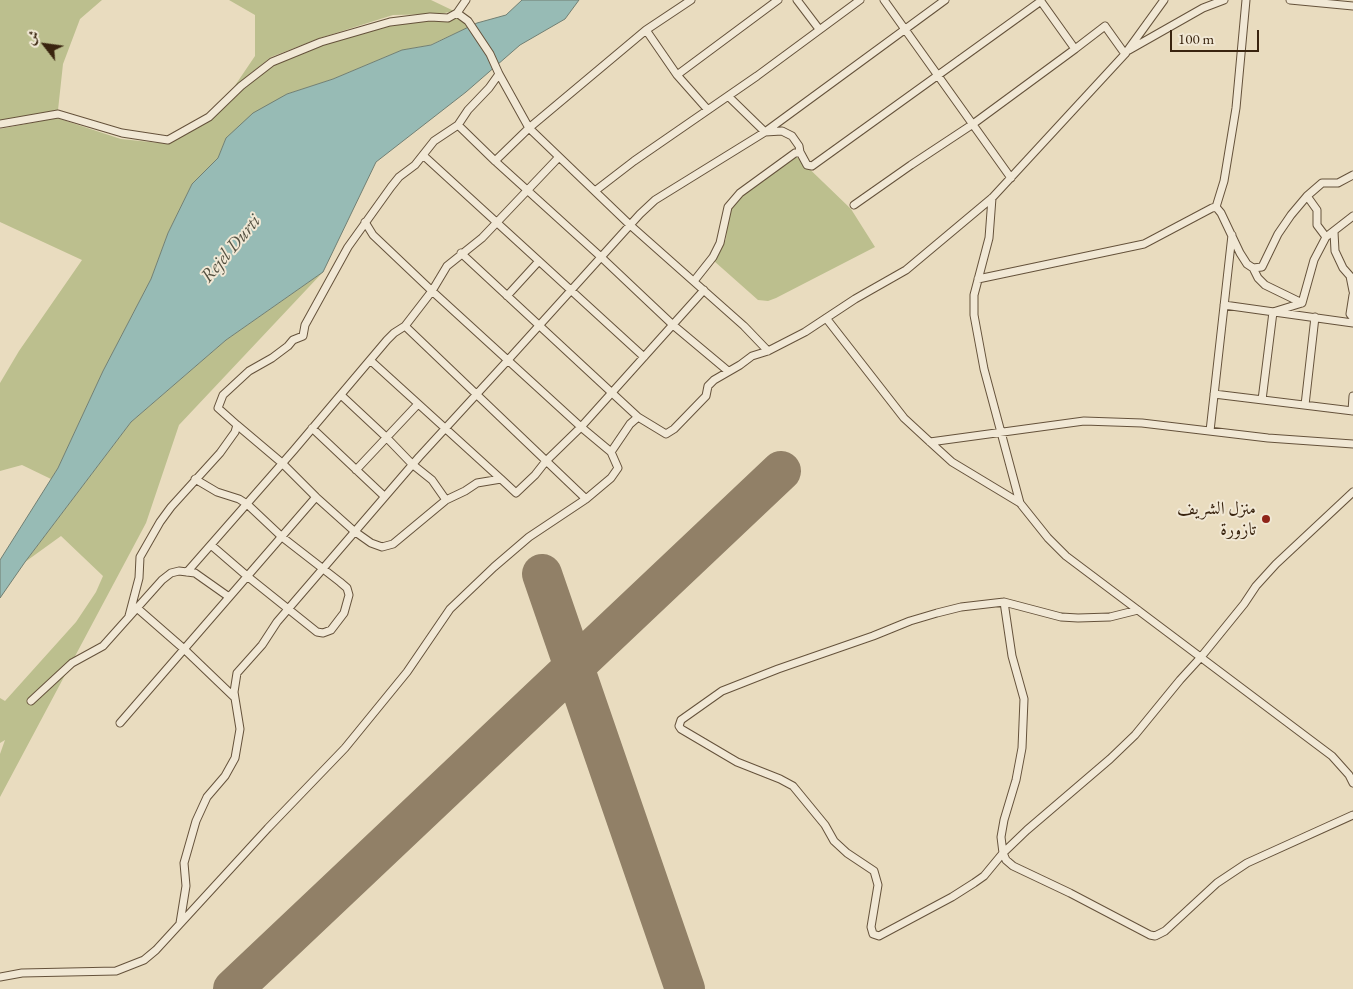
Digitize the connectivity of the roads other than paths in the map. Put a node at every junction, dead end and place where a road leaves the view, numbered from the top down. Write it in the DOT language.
graph roads {
  1 [pos="466,0"];
  2 [pos="691,0"];
  3 [pos="778,0"];
  4 [pos="798,0"];
  5 [pos="860,0"];
  6 [pos="884,0"];
  7 [pos="945,0"];
  8 [pos="1164,0"];
  9 [pos="1224,0"];
  10 [pos="1246,0"];
  11 [pos="1290,0"];
  12 [pos="1040,1"];
  13 [pos="1353,6"];
  14 [pos="457,13"];
  15 [pos="819,29"];
  16 [pos="904,29"];
  17 [pos="646,30"];
  18 [pos="1075,49"];
  19 [pos="1126,53"];
  20 [pos="498,74"];
  21 [pos="677,75"];
  22 [pos="938,75"];
  23 [pos="728,96"];
  24 [pos="708,110"];
  25 [pos="0,124"];
  26 [pos="973,124"];
  27 [pos="458,125"];
  28 [pos="529,128"];
  29 [pos="765,132"];
  30 [pos="800,152"];
  31 [pos="424,156"];
  32 [pos="559,157"];
  33 [pos="495,161"];
  34 [pos="1353,175"];
  35 [pos="1011,178"];
  36 [pos="527,189"];
  37 [pos="595,191"];
  38 [pos="1307,196"];
  39 [pos="992,198"];
  40 [pos="854,205"];
  41 [pos="1216,208"];
  42 [pos="1351,218"];
  43 [pos="366,222"];
  44 [pos="497,223"];
  45 [pos="630,224"];
  46 [pos="1334,232"];
  47 [pos="1232,235"];
  48 [pos="1326,237"];
  49 [pos="461,253"];
  50 [pos="601,257"];
  51 [pos="539,261"];
  52 [pos="1253,268"];
  53 [pos="1352,275"];
  54 [pos="978,279"];
  55 [pos="694,281"];
  56 [pos="571,290"];
  57 [pos="704,290"];
  58 [pos="432,291"];
  59 [pos="1353,293"];
  60 [pos="508,296"];
  61 [pos="1302,303"];
  62 [pos="1224,305"];
  63 [pos="1273,312"];
  64 [pos="1352,316"];
  65 [pos="1315,317"];
  66 [pos="826,318"];
  67 [pos="1353,323"];
  68 [pos="673,325"];
  69 [pos="404,326"];
  70 [pos="539,326"];
  71 [pos="768,351"];
  72 [pos="644,357"];
  73 [pos="370,360"];
  74 [pos="508,360"];
  75 [pos="728,372"];
  76 [pos="612,392"];
  77 [pos="477,394"];
  78 [pos="1214,394"];
  79 [pos="341,395"];
  80 [pos="1353,396"];
  81 [pos="1262,400"];
  82 [pos="418,404"];
  83 [pos="1305,405"];
  84 [pos="1353,411"];
  85 [pos="638,417"];
  86 [pos="237,425"];
  87 [pos="581,427"];
  88 [pos="312,428"];
  89 [pos="445,429"];
  90 [pos="1210,431"];
  91 [pos="1000,432"];
  92 [pos="386,437"];
  93 [pos="930,442"];
  94 [pos="1353,444"];
  95 [pos="611,452"];
  96 [pos="546,461"];
  97 [pos="282,462"];
  98 [pos="412,464"];
  99 [pos="356,470"];
  100 [pos="195,479"];
  101 [pos="501,480"];
  102 [pos="1353,492"];
  103 [pos="384,496"];
  104 [pos="316,497"];
  105 [pos="586,499"];
  106 [pos="446,500"];
  107 [pos="1020,502"];
  108 [pos="247,504"];
  109 [pos="354,531"];
  110 [pos="282,537"];
  111 [pos="211,545"];
  112 [pos="322,568"];
  113 [pos="187,572"];
  114 [pos="247,576"];
  115 [pos="229,597"];
  116 [pos="1004,602"];
  117 [pos="137,608"];
  118 [pos="287,609"];
  119 [pos="1138,610"];
  120 [pos="129,616"];
  121 [pos="184,649"];
  122 [pos="1202,658"];
  123 [pos="235,697"];
  124 [pos="31,701"];
  125 [pos="120,723"];
  126 [pos="1353,782"];
  127 [pos="1353,814"];
  128 [pos="1003,853"];
  129 [pos="180,924"];
  130 [pos="0,977"];
  1 -- 14 [label="street"];
  2 -- 17 [label="street"];
  3 -- 21 [label="street"];
  4 -- 15 [label="street"];
  5 -- 15 [label="street"];
  6 -- 16 [label="street"];
  7 -- 16 [label="street"];
  8 -- 19 [label="street"];
  9 -- 19 [label="street"];
  10 -- 41 [label="street"];
  11 -- 13 [label="street"];
  12 -- 18 [label="street"];
  12 -- 22 [label="street"];
  14 -- 20 [label="street"];
  14 -- 25 [label="street"];
  15 -- 23 [label="street"];
  16 -- 22 [label="street"];
  16 -- 29 [label="street"];
  17 -- 21 [label="street"];
  17 -- 28 [label="street"];
  18 -- 19 [label="street"];
  18 -- 26 [label="street"];
  19 -- 35 [label="street"];
  20 -- 27 [label="street"];
  20 -- 28 [label="street"];
  21 -- 24 [label="street"];
  22 -- 26 [label="street"];
  22 -- 30 [label="street"];
  23 -- 24 [label="street"];
  23 -- 29 [label="street"];
  24 -- 37 [label="street"];
  26 -- 35 [label="street"];
  26 -- 40 [label="street"];
  27 -- 31 [label="street"];
  27 -- 33 [label="street"];
  28 -- 32 [label="street"];
  28 -- 33 [label="street"];
  29 -- 30 [label="street"];
  29 -- 45 [label="street"];
  30 -- 55 [label="street"];
  31 -- 43 [label="street"];
  31 -- 44 [label="street"];
  32 -- 36 [label="street"];
  32 -- 37 [label="street"];
  33 -- 36 [label="street"];
  34 -- 38 [label="street"];
  35 -- 39 [label="street"];
  36 -- 44 [label="street"];
  36 -- 50 [label="street"];
  37 -- 45 [label="street"];
  38 -- 48 [label="street"];
  38 -- 52 [label="street"];
  39 -- 54 [label="street"];
  39 -- 66 [label="street"];
  41 -- 47 [label="street"];
  41 -- 54 [label="street"];
  42 -- 46 [label="street"];
  43 -- 58 [label="street"];
  43 -- 86 [label="street"];
  44 -- 49 [label="street"];
  44 -- 51 [label="street"];
  45 -- 50 [label="street"];
  45 -- 55 [label="street"];
  46 -- 48 [label="street"];
  46 -- 53 [label="street"];
  47 -- 52 [label="street"];
  47 -- 62 [label="street"];
  48 -- 61 [label="street"];
  49 -- 58 [label="street"];
  49 -- 60 [label="street"];
  50 -- 56 [label="street"];
  50 -- 68 [label="street"];
  51 -- 56 [label="street"];
  51 -- 60 [label="street"];
  52 -- 61 [label="street"];
  53 -- 59 [label="street"];
  54 -- 91 [label="street"];
  55 -- 57 [label="street"];
  56 -- 70 [label="street"];
  56 -- 72 [label="street"];
  57 -- 68 [label="street"];
  57 -- 71 [label="street"];
  58 -- 69 [label="street"];
  58 -- 74 [label="street"];
  59 -- 64 [label="street"];
  60 -- 70 [label="street"];
  61 -- 63 [label="street"];
  62 -- 63 [label="street"];
  62 -- 78 [label="street"];
  63 -- 65 [label="street"];
  63 -- 81 [label="street"];
  65 -- 67 [label="street"];
  65 -- 83 [label="street"];
  66 -- 71 [label="street"];
  66 -- 93 [label="street"];
  68 -- 72 [label="street"];
  68 -- 75 [label="street"];
  69 -- 73 [label="street"];
  69 -- 77 [label="street"];
  70 -- 74 [label="street"];
  70 -- 76 [label="street"];
  71 -- 75 [label="street"];
  72 -- 76 [label="street"];
  73 -- 79 [label="street"];
  73 -- 82 [label="street"];
  74 -- 77 [label="street"];
  74 -- 87 [label="street"];
  75 -- 85 [label="street"];
  76 -- 85 [label="street"];
  76 -- 87 [label="street"];
  77 -- 89 [label="street"];
  77 -- 96 [label="street"];
  78 -- 81 [label="street"];
  78 -- 90 [label="street"];
  79 -- 88 [label="street"];
  79 -- 92 [label="street"];
  80 -- 84 [label="street"];
  81 -- 83 [label="street"];
  82 -- 89 [label="street"];
  82 -- 92 [label="street"];
  83 -- 84 [label="street"];
  85 -- 95 [label="street"];
  86 -- 97 [label="street"];
  86 -- 100 [label="street"];
  87 -- 95 [label="street"];
  87 -- 96 [label="street"];
  88 -- 97 [label="street"];
  88 -- 99 [label="street"];
  89 -- 98 [label="street"];
  89 -- 101 [label="street"];
  90 -- 91 [label="street"];
  90 -- 94 [label="street"];
  91 -- 93 [label="street"];
  91 -- 107 [label="street"];
  92 -- 98 [label="street"];
  92 -- 99 [label="street"];
  93 -- 107 [label="street"];
  95 -- 105 [label="street"];
  96 -- 101 [label="street"];
  96 -- 105 [label="street"];
  97 -- 104 [label="street"];
  97 -- 108 [label="street"];
  98 -- 103 [label="street"];
  98 -- 106 [label="street"];
  99 -- 103 [label="street"];
  100 -- 108 [label="street"];
  100 -- 120 [label="street"];
  101 -- 106 [label="street"];
  102 -- 122 [label="street"];
  103 -- 109 [label="street"];
  104 -- 109 [label="street"];
  104 -- 110 [label="street"];
  105 -- 129 [label="street"];
  106 -- 109 [label="street"];
  107 -- 119 [label="street"];
  108 -- 110 [label="street"];
  108 -- 111 [label="street"];
  109 -- 112 [label="street"];
  110 -- 112 [label="street"];
  110 -- 114 [label="street"];
  111 -- 113 [label="street"];
  111 -- 114 [label="street"];
  112 -- 118 [label="street"];
  112 -- 118 [label="street"];
  113 -- 115 [label="street"];
  113 -- 117 [label="street"];
  114 -- 115 [label="street"];
  114 -- 118 [label="street"];
  115 -- 121 [label="street"];
  116 -- 119 [label="street"];
  116 -- 128 [label="street"];
  116 -- 128 [label="street"];
  117 -- 120 [label="street"];
  117 -- 121 [label="street"];
  118 -- 123 [label="street"];
  119 -- 122 [label="street"];
  120 -- 124 [label="street"];
  121 -- 123 [label="street"];
  121 -- 125 [label="street"];
  122 -- 126 [label="street"];
  122 -- 128 [label="street"];
  123 -- 129 [label="street"];
  127 -- 128 [label="street"];
  129 -- 130 [label="street"];
}
